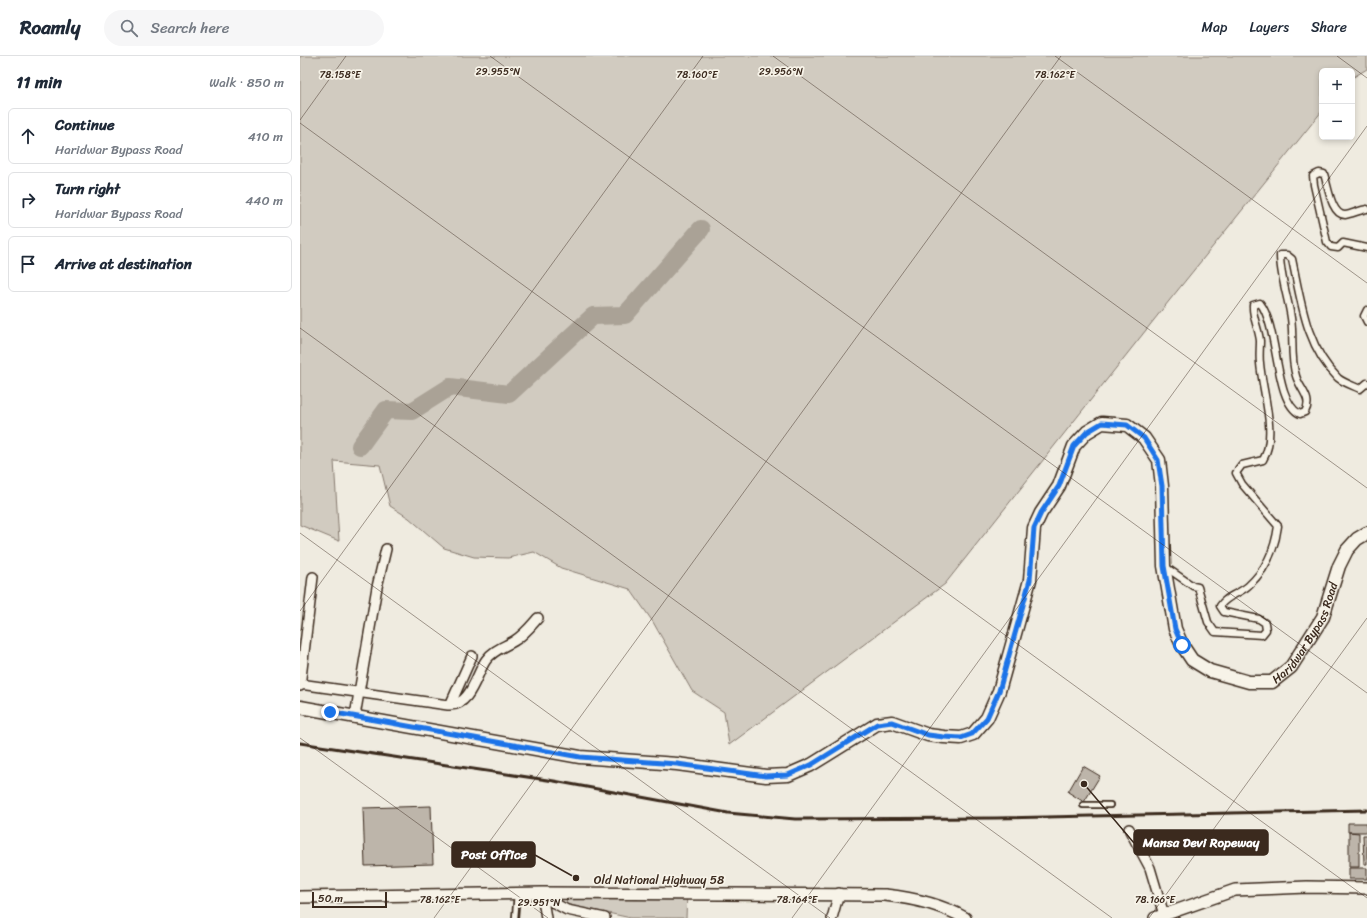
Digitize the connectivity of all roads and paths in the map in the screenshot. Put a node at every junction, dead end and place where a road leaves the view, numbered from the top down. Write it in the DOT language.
graph roads {
  1 [pos="1367,209"];
  2 [pos="1367,248"];
  3 [pos="1367,310"];
  4 [pos="1367,322"];
  5 [pos="1367,383"];
  6 [pos="1367,532"];
  7 [pos="386,549"];
  8 [pos="1164,566"];
  9 [pos="313,577"];
  10 [pos="538,618"];
  11 [pos="472,656"];
  12 [pos="300,685"];
  13 [pos="359,692"];
  14 [pos="449,705"];
  15 [pos="300,707"];
  16 [pos="355,716"];
  17 [pos="1083,805"];
  18 [pos="1110,805"];
  19 [pos="1129,829"];
  20 [pos="1367,888"];
  21 [pos="838,893"];
  22 [pos="517,894"];
  23 [pos="542,895"];
  24 [pos="300,897"];
  25 [pos="954,915"];
  26 [pos="1159,916"];
  27 [pos="515,918"];
  28 [pos="546,918"];
  29 [pos="605,918"];
  30 [pos="832,918"];
  31 [pos="965,918"];
  1 -- 2 [label="street"];
  3 -- 4 [label="street"];
  5 -- 8 [label="street"];
  6 -- 8 [label="main road, Haridwar Bypass Road"];
  7 -- 13 [label="street"];
  8 -- 16 [label="main road, Haridwar Bypass Road"];
  9 -- 12 [label="street"];
  10 -- 14 [label="street"];
  11 -- 14 [label="street"];
  12 -- 13 [label="street"];
  13 -- 14 [label="street"];
  13 -- 16 [label="street"];
  15 -- 16 [label="main road, Haridwar Bypass Road"];
  17 -- 18 [label="lane"];
  19 -- 26 [label="street"];
  20 -- 26 [label="street"];
  21 -- 23 [label="street, Old National Highway 58"];
  21 -- 25 [label="street, Old National Highway 58"];
  21 -- 30 [label="street"];
  22 -- 23 [label="street, Old National Highway 58"];
  22 -- 24 [label="street, Old National Highway 58"];
  22 -- 27 [label="lane"];
  23 -- 28 [label="street"];
  23 -- 29 [label="street"];
  25 -- 31 [label="street, Old National Highway 58"];
}
